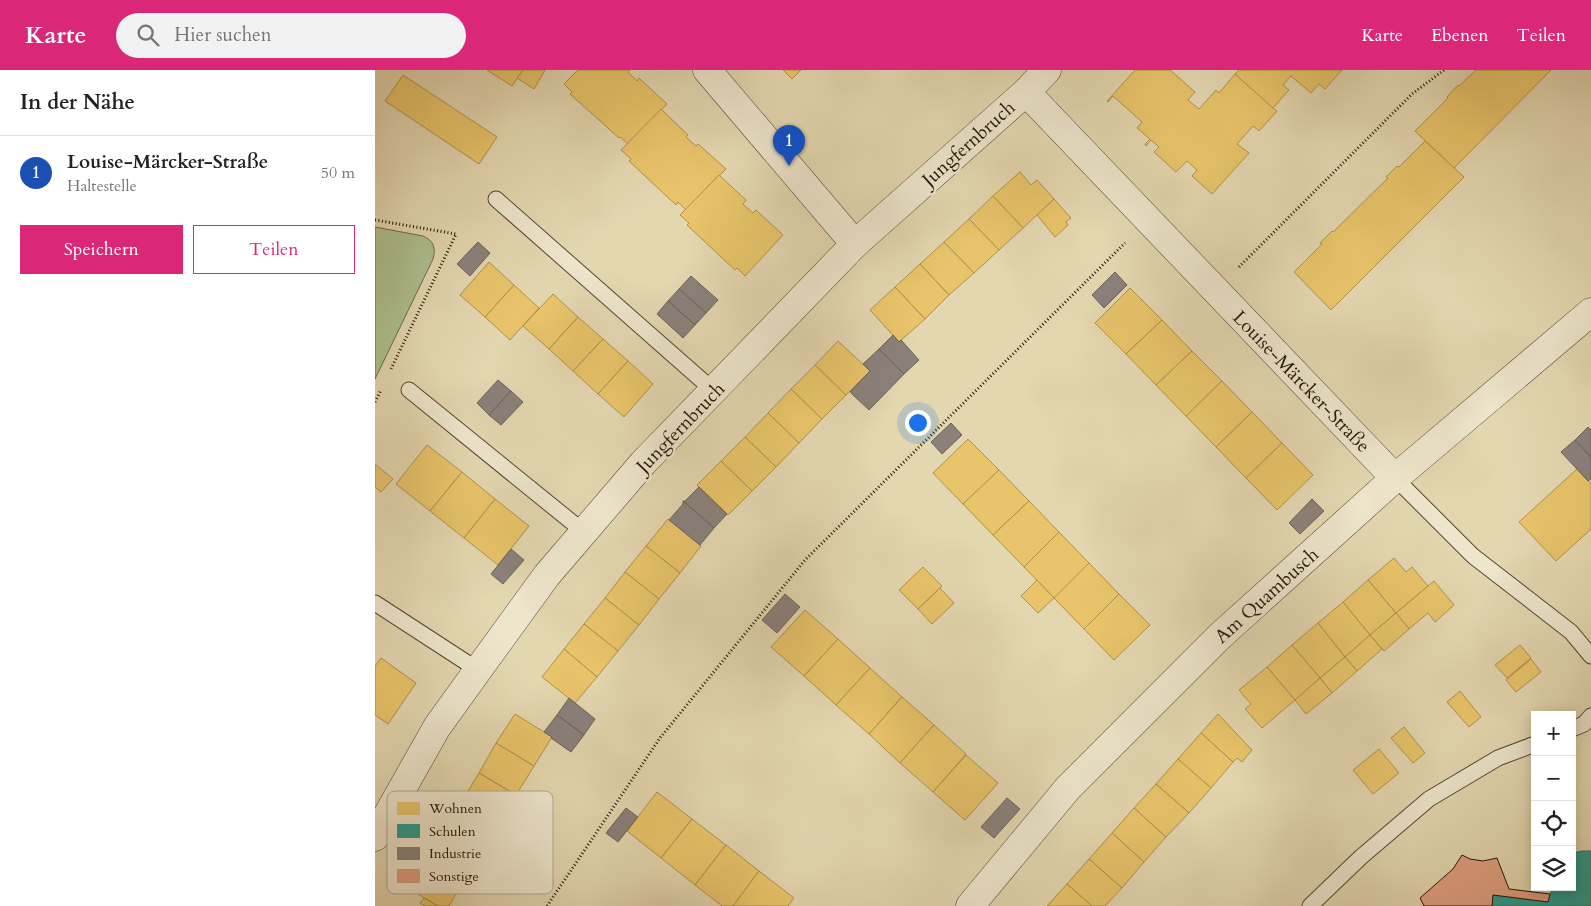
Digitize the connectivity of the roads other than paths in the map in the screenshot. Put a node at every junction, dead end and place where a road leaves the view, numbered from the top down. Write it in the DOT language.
graph roads {
  1 [pos="707,70"];
  2 [pos="1047,70"];
  3 [pos="1026,92"];
  4 [pos="496,199"];
  5 [pos="855,244"];
  6 [pos="1591,312"];
  7 [pos="409,390"];
  8 [pos="714,391"];
  9 [pos="1395,478"];
  10 [pos="585,532"];
  11 [pos="375,603"];
  12 [pos="1591,656"];
  13 [pos="478,670"];
  14 [pos="1591,716"];
  15 [pos="1576,727"];
  16 [pos="1531,746"];
  17 [pos="401,791"];
  18 [pos="387,816"];
  19 [pos="375,837"];
  20 [pos="971,906"];
  21 [pos="1310,906"];
  1 -- 5 [label="street"];
  2 -- 3 [label="street, Jungfernbruch"];
  3 -- 5 [label="street, Jungfernbruch"];
  3 -- 9 [label="street, Louise-Märcker-Straße"];
  4 -- 8 [label="lane"];
  5 -- 8 [label="street, Jungfernbruch"];
  6 -- 9 [label="street, Am Quambusch"];
  7 -- 10 [label="lane"];
  8 -- 10 [label="street, Jungfernbruch"];
  9 -- 12 [label="lane, Louise-Märcker-Straße"];
  9 -- 20 [label="street, Am Quambusch"];
  10 -- 13 [label="street, Jungfernbruch"];
  11 -- 13 [label="lane"];
  13 -- 17 [label="street, Jungfernbruch"];
  14 -- 15 [label="lane"];
  16 -- 21 [label="lane"];
  18 -- 19 [label="street, Jungfernbruch"];
}
